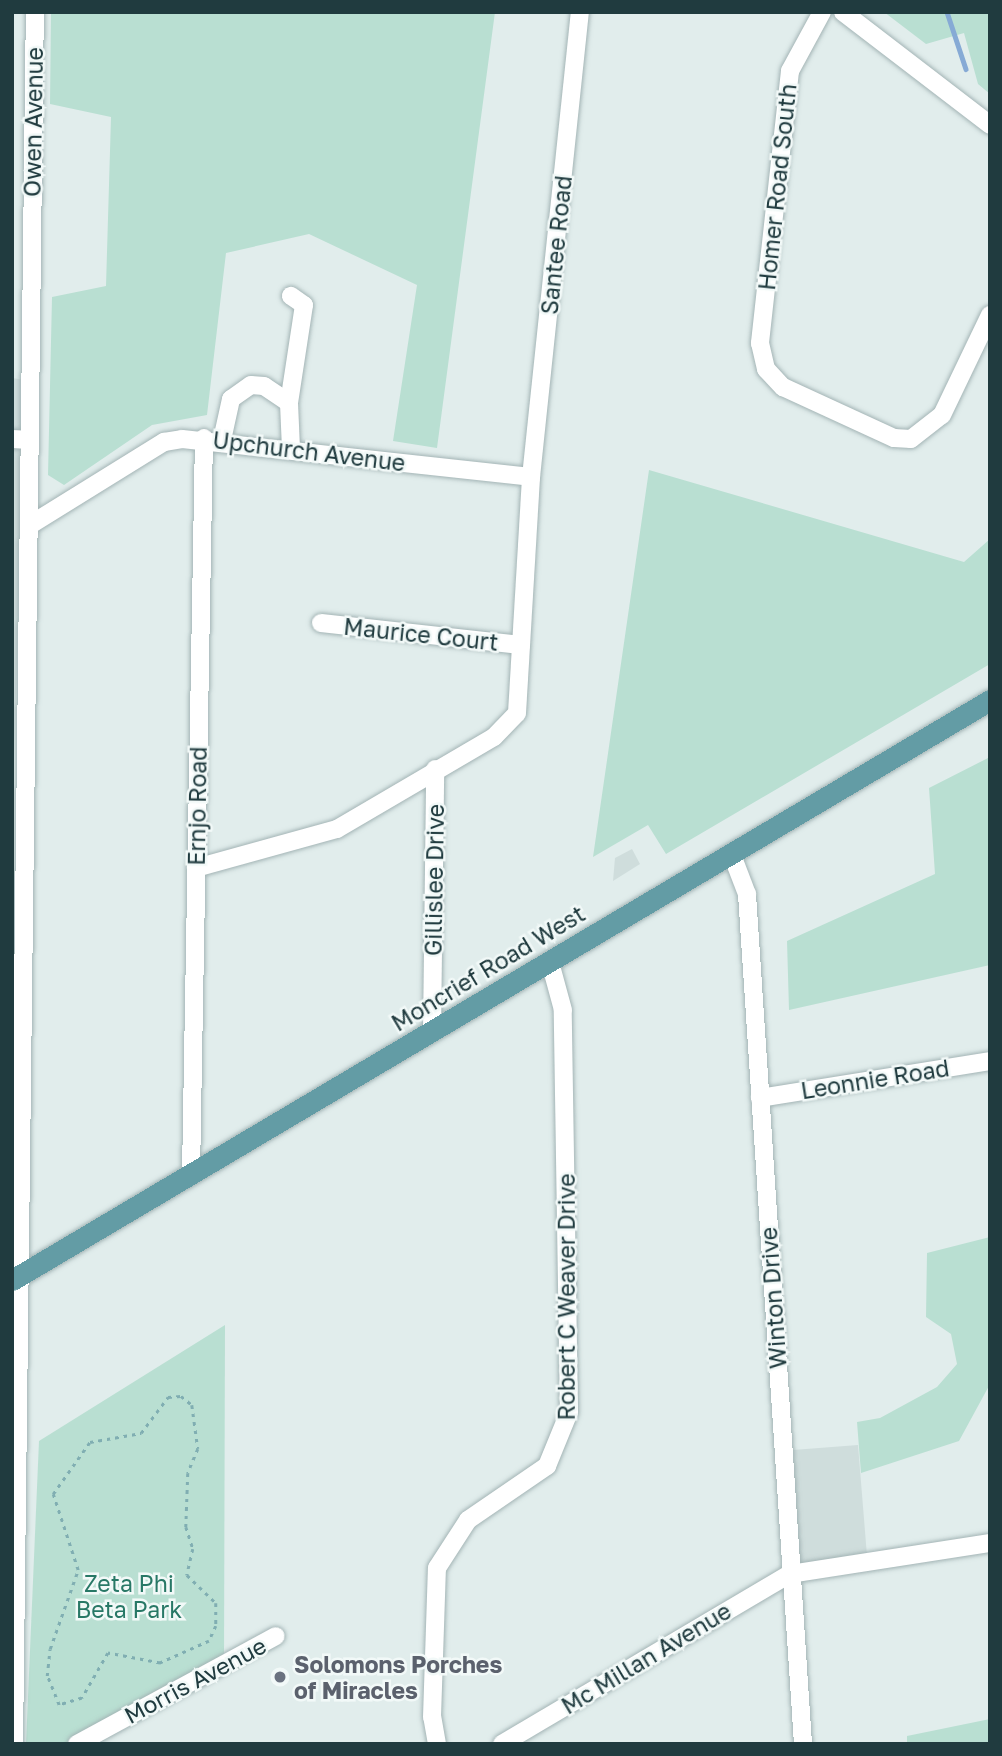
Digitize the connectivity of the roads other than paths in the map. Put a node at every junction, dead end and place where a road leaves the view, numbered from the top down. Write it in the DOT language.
graph roads {
  1 [pos="34,12"];
  2 [pos="580,12"];
  3 [pos="822,12"];
  4 [pos="843,12"];
  5 [pos="990,125"];
  6 [pos="12,286"];
  7 [pos="31,288"];
  8 [pos="291,296"];
  9 [pos="990,315"];
  10 [pos="289,403"];
  11 [pos="204,438"];
  12 [pos="21,439"];
  13 [pos="222,440"];
  14 [pos="291,449"];
  15 [pos="531,477"];
  16 [pos="30,525"];
  17 [pos="21,605"];
  18 [pos="321,623"];
  19 [pos="521,645"];
  20 [pos="990,700"];
  21 [pos="435,769"];
  22 [pos="732,855"];
  23 [pos="196,868"];
  24 [pos="551,962"];
  25 [pos="432,1032"];
  26 [pos="990,1060"];
  27 [pos="760,1098"];
  28 [pos="191,1174"];
  29 [pos="16,1277"];
  30 [pos="990,1543"];
  31 [pos="790,1574"];
  32 [pos="276,1636"];
  33 [pos="14,1744"];
  34 [pos="77,1744"];
  35 [pos="436,1744"];
  36 [pos="502,1744"];
  37 [pos="803,1744"];
  1 -- 7 [label="street, Owen Avenue"];
  2 -- 15 [label="street, Santee Road"];
  3 -- 9 [label="street, Homer Road South"];
  4 -- 5 [label="street"];
  6 -- 7 [label="street"];
  7 -- 12 [label="street, Owen Avenue"];
  8 -- 10 [label="street"];
  10 -- 13 [label="street"];
  10 -- 14 [label="street"];
  11 -- 13 [label="street, Upchurch Avenue"];
  11 -- 16 [label="street, Upchurch Avenue"];
  11 -- 23 [label="street, Ernjo Road"];
  12 -- 16 [label="street, Owen Avenue"];
  13 -- 14 [label="street, Upchurch Avenue"];
  14 -- 15 [label="street, Upchurch Avenue"];
  15 -- 19 [label="street"];
  16 -- 17 [label="street, Owen Avenue"];
  17 -- 29 [label="street, Owen Avenue"];
  18 -- 19 [label="street, Maurice Court"];
  19 -- 21 [label="street"];
  20 -- 22 [label="main road, Moncrief Road West"];
  21 -- 23 [label="street"];
  21 -- 25 [label="street, Gillislee Drive"];
  22 -- 24 [label="main road, Moncrief Road West"];
  22 -- 27 [label="street, Winton Drive"];
  23 -- 28 [label="street, Ernjo Road"];
  24 -- 25 [label="main road, Moncrief Road West"];
  24 -- 35 [label="street, Robert C Weaver Drive"];
  25 -- 28 [label="main road, Moncrief Road West"];
  26 -- 27 [label="street, Leonnie Road"];
  27 -- 31 [label="street, Winton Drive"];
  28 -- 29 [label="main road, Moncrief Road West"];
  29 -- 33 [label="street, Owen Avenue"];
  30 -- 31 [label="street"];
  31 -- 36 [label="street, Mc Millan Avenue"];
  31 -- 37 [label="street, Winton Drive"];
  32 -- 34 [label="street, Morris Avenue"];
}
